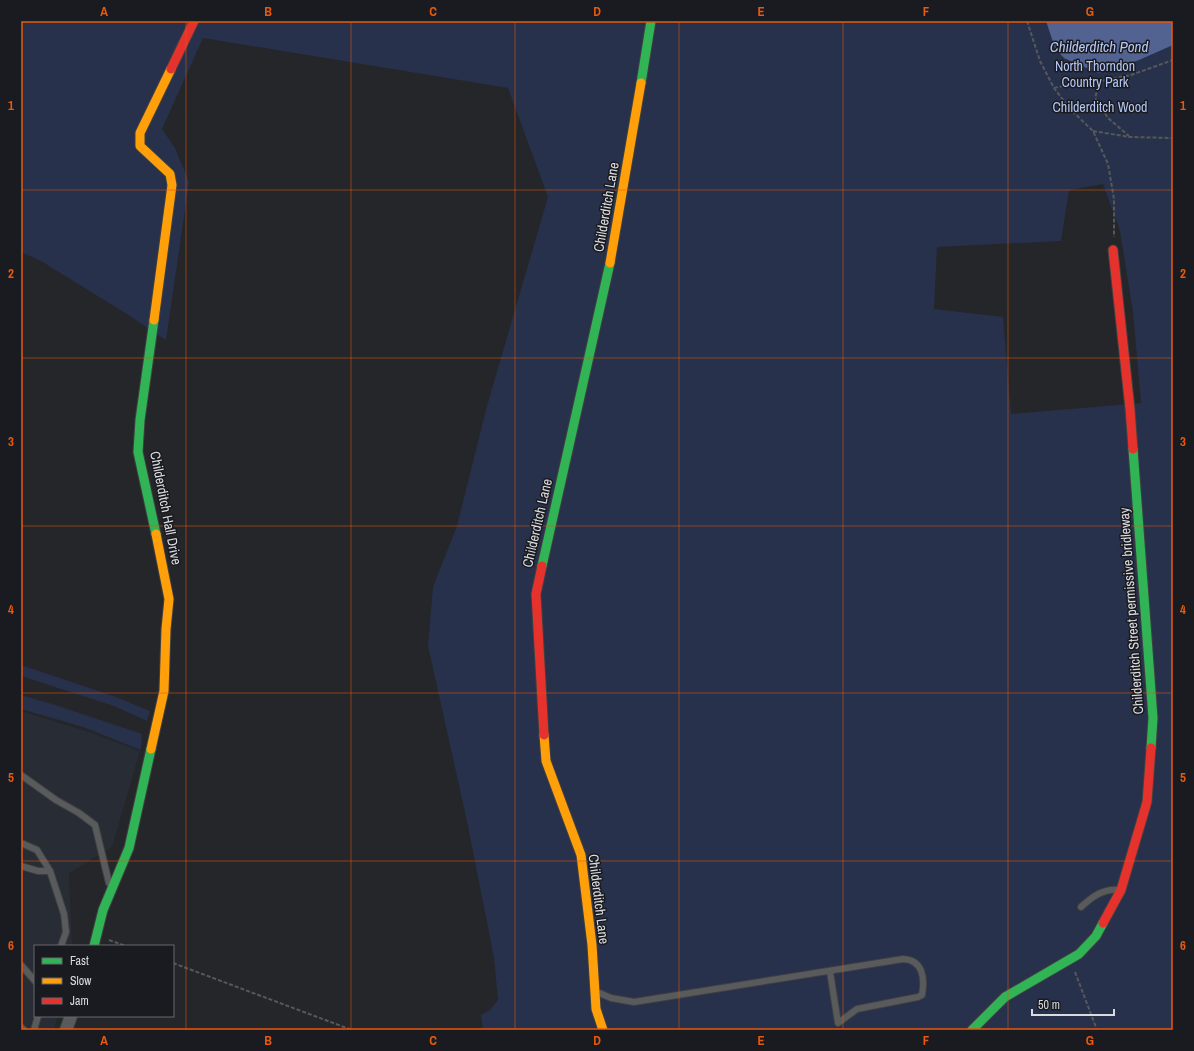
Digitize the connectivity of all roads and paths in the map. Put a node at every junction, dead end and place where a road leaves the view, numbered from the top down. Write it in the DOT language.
graph roads {
  1 [pos="194,21"];
  2 [pos="651,21"];
  3 [pos="1027,21"];
  4 [pos="1173,60"];
  5 [pos="1100,81"];
  6 [pos="1054,88"];
  7 [pos="1093,131"];
  8 [pos="1130,137"];
  9 [pos="1173,138"];
  10 [pos="1113,250"];
  11 [pos="21,775"];
  12 [pos="21,843"];
  13 [pos="21,866"];
  14 [pos="50,870"];
  15 [pos="1121,890"];
  16 [pos="110,891"];
  17 [pos="1081,907"];
  18 [pos="97,935"];
  19 [pos="61,945"];
  20 [pos="94,945"];
  21 [pos="123,945"];
  22 [pos="1070,960"];
  23 [pos="174,964"];
  24 [pos="21,965"];
  25 [pos="830,972"];
  26 [pos="34,980"];
  27 [pos="595,992"];
  28 [pos="38,1017"];
  29 [pos="71,1017"];
  30 [pos="21,1027"];
  31 [pos="24,1030"];
  32 [pos="34,1030"];
  33 [pos="66,1030"];
  34 [pos="352,1030"];
  35 [pos="603,1030"];
  36 [pos="972,1030"];
  37 [pos="1097,1030"];
  1 -- 16 [label="street, Childerditch Hall Drive"];
  2 -- 27 [label="street, Childerditch Lane"];
  3 -- 6 [label="path"];
  4 -- 5 [label="path"];
  5 -- 6 [label="path"];
  5 -- 8 [label="path"];
  6 -- 7 [label="path"];
  7 -- 8 [label="path"];
  7 -- 10 [label="path"];
  8 -- 9 [label="path"];
  10 -- 15 [label="street, Childerditch Street permissive bridleway"];
  11 -- 16 [label="lane"];
  12 -- 14 [label="lane"];
  13 -- 14 [label="lane"];
  14 -- 19 [label="lane"];
  15 -- 17 [label="lane"];
  15 -- 22 [label="street, Childerditch Street permissive bridleway"];
  16 -- 18 [label="street, Childerditch Hall Drive"];
  18 -- 20 [label="street, Childerditch Hall Drive"];
  18 -- 21 [label="path"];
  22 -- 36 [label="street, Childerditch Street permissive bridleway"];
  22 -- 37 [label="path"];
  23 -- 34 [label="path"];
  24 -- 26 [label="lane"];
  25 -- 25 [label="lane"];
  25 -- 27 [label="lane"];
  27 -- 35 [label="street, Childerditch Lane"];
  28 -- 32 [label="lane"];
  29 -- 33 [label="street"];
  30 -- 31 [label="lane"];
}
